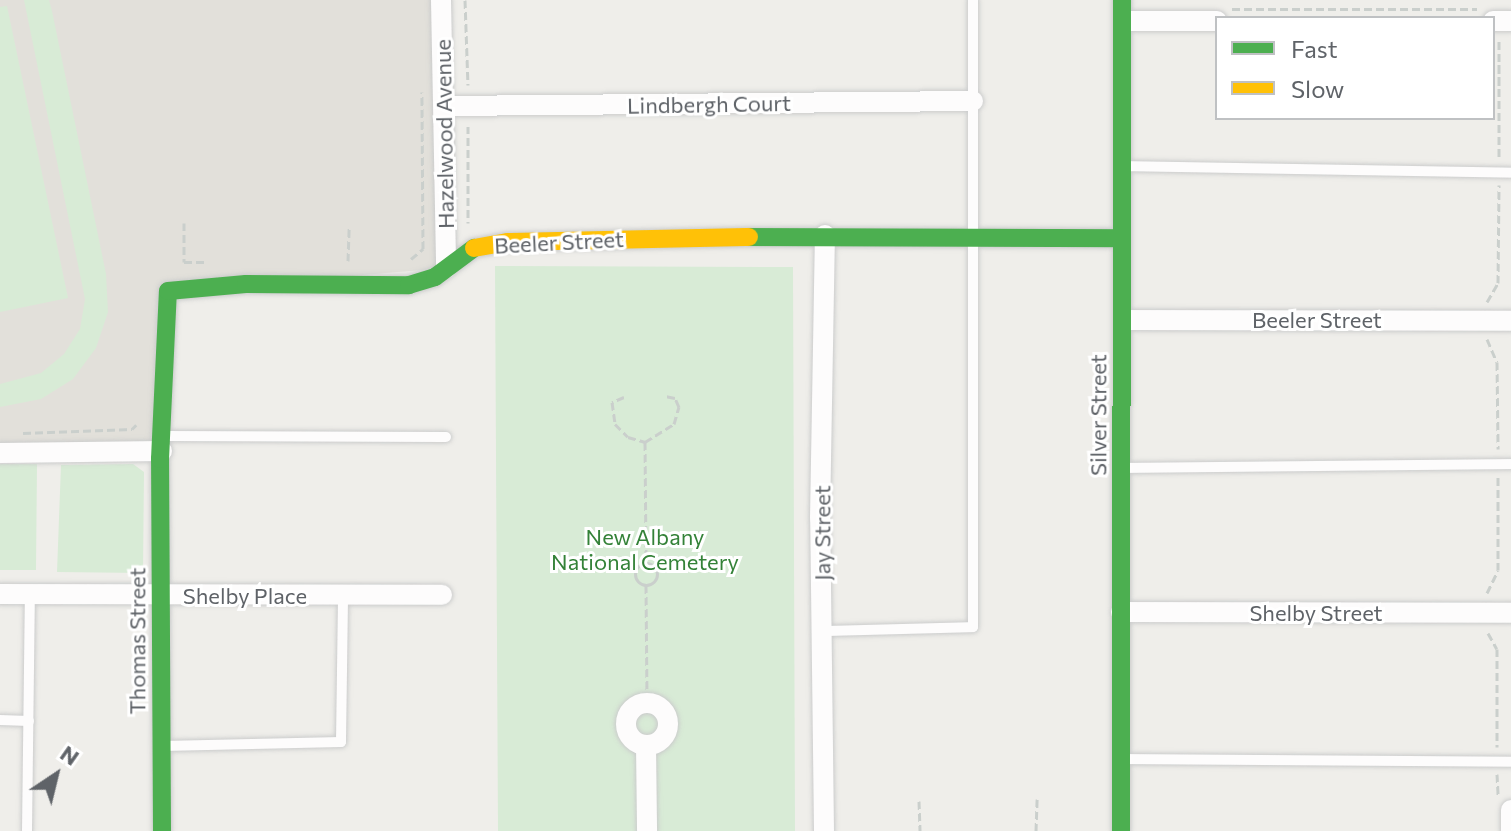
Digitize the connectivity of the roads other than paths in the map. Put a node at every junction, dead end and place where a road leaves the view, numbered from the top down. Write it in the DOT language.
graph roads {
  1 [pos="441,0"];
  2 [pos="973,0"];
  3 [pos="1123,10"];
  4 [pos="1220,15"];
  5 [pos="973,101"];
  6 [pos="444,106"];
  7 [pos="1122,166"];
  8 [pos="1511,173"];
  9 [pos="825,235"];
  10 [pos="976,236"];
  11 [pos="1122,238"];
  12 [pos="446,268"];
  13 [pos="1123,320"];
  14 [pos="1511,321"];
  15 [pos="446,437"];
  16 [pos="162,444"];
  17 [pos="6,446"];
  18 [pos="1511,464"];
  19 [pos="1122,468"];
  20 [pos="0,594"];
  21 [pos="30,594"];
  22 [pos="162,595"];
  23 [pos="343,595"];
  24 [pos="442,595"];
  25 [pos="1121,612"];
  26 [pos="1511,613"];
  27 [pos="822,631"];
  28 [pos="0,720"];
  29 [pos="29,721"];
  30 [pos="646,745"];
  31 [pos="161,746"];
  32 [pos="1121,759"];
  33 [pos="1511,762"];
  34 [pos="1504,806"];
  35 [pos="27,831"];
  36 [pos="162,831"];
  37 [pos="647,831"];
  38 [pos="824,831"];
  39 [pos="1121,831"];
  40 [pos="1511,831"];
  1 -- 6 [label="street, Hazelwood Avenue"];
  2 -- 5 [label="lane"];
  3 -- 4 [label="street"];
  3 -- 7 [label="street, Silver Street"];
  5 -- 6 [label="street, Lindbergh Court"];
  5 -- 10 [label="lane"];
  6 -- 12 [label="street, Hazelwood Avenue"];
  7 -- 8 [label="lane"];
  7 -- 11 [label="street, Silver Street"];
  9 -- 10 [label="street, Beeler Street"];
  9 -- 12 [label="street, Beeler Street"];
  9 -- 27 [label="street, Jay Street"];
  10 -- 11 [label="street, Beeler Street"];
  10 -- 27 [label="lane"];
  11 -- 13 [label="street, Silver Street"];
  12 -- 16 [label="street, Beeler Street"];
  13 -- 14 [label="street, Beeler Street"];
  13 -- 19 [label="street, Silver Street"];
  15 -- 16 [label="lane"];
  16 -- 17 [label="street"];
  16 -- 22 [label="street, Thomas Street"];
  18 -- 19 [label="lane"];
  19 -- 25 [label="street, Silver Street"];
  20 -- 21 [label="street, Shelby Place"];
  21 -- 22 [label="street, Shelby Place"];
  21 -- 29 [label="lane"];
  22 -- 23 [label="street, Shelby Place"];
  22 -- 31 [label="street, Thomas Street"];
  23 -- 24 [label="street, Shelby Place"];
  23 -- 31 [label="lane"];
  25 -- 26 [label="street, Shelby Street"];
  25 -- 32 [label="street, Silver Street"];
  27 -- 38 [label="street, Jay Street"];
  28 -- 29 [label="lane"];
  29 -- 35 [label="lane"];
  30 -- 30 [label="street"];
  30 -- 37 [label="street"];
  31 -- 36 [label="street, Thomas Street"];
  32 -- 33 [label="lane"];
  32 -- 39 [label="street, Silver Street"];
  34 -- 40 [label="street"];
}
